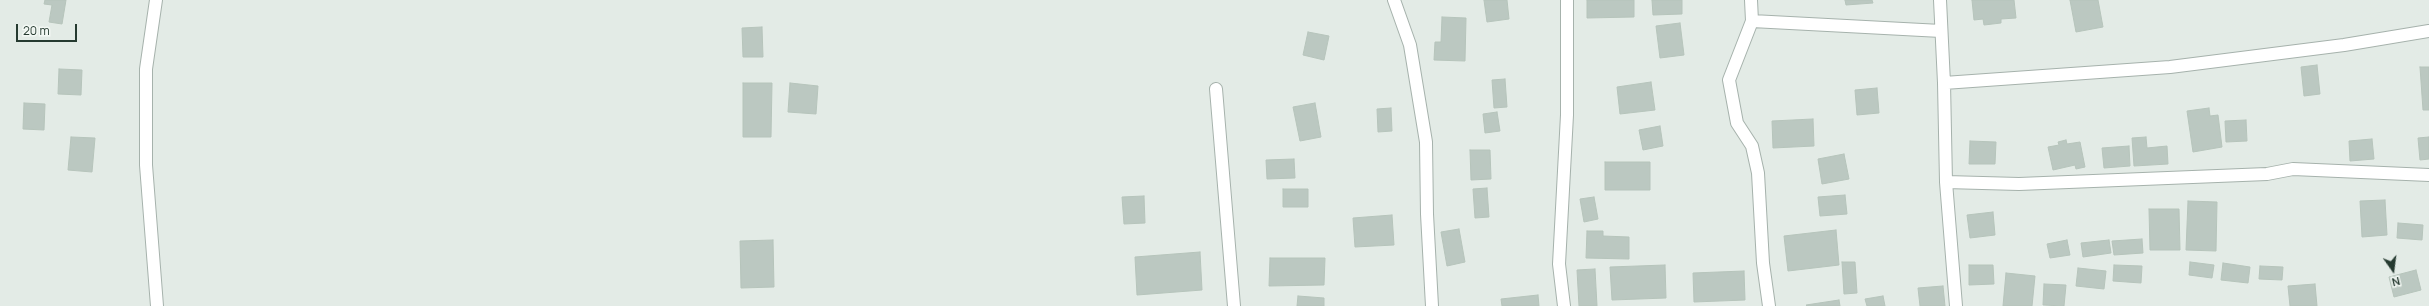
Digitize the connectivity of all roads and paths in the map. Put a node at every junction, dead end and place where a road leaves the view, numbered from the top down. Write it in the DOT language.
graph roads {
  1 [pos="156,0"];
  2 [pos="1394,0"];
  3 [pos="1568,0"];
  4 [pos="1751,0"];
  5 [pos="1940,0"];
  6 [pos="1752,22"];
  7 [pos="1941,31"];
  8 [pos="2429,31"];
  9 [pos="1944,83"];
  10 [pos="1216,89"];
  11 [pos="2429,175"];
  12 [pos="1946,182"];
  13 [pos="157,306"];
  14 [pos="1234,306"];
  15 [pos="1432,306"];
  16 [pos="1564,306"];
  17 [pos="1768,306"];
  18 [pos="1956,306"];
  1 -- 13 [label="street"];
  2 -- 15 [label="street"];
  3 -- 16 [label="street"];
  4 -- 6 [label="street"];
  5 -- 7 [label="street"];
  6 -- 7 [label="street"];
  6 -- 17 [label="street"];
  7 -- 9 [label="street"];
  8 -- 9 [label="street"];
  9 -- 12 [label="street"];
  10 -- 14 [label="street"];
  11 -- 12 [label="street"];
  12 -- 18 [label="street"];
}
